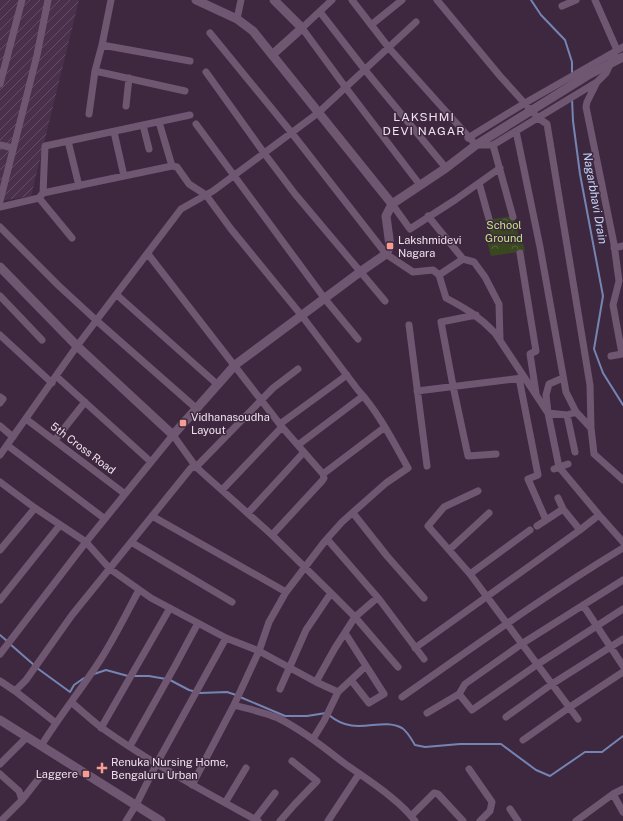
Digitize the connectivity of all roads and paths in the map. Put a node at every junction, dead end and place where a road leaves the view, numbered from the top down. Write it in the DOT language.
graph roads {
  1 [pos="22,0"];
  2 [pos="48,0"];
  3 [pos="111,0"];
  4 [pos="196,0"];
  5 [pos="241,0"];
  6 [pos="274,0"];
  7 [pos="332,0"];
  8 [pos="352,0"];
  9 [pos="402,0"];
  10 [pos="437,0"];
  11 [pos="576,0"];
  12 [pos="595,0"];
  13 [pos="562,6"];
  14 [pos="320,12"];
  15 [pos="237,19"];
  16 [pos="416,22"];
  17 [pos="371,25"];
  18 [pos="302,28"];
  19 [pos="210,33"];
  20 [pos="102,45"];
  21 [pos="389,48"];
  22 [pos="620,48"];
  23 [pos="272,55"];
  24 [pos="623,57"];
  25 [pos="3,61"];
  26 [pos="190,61"];
  27 [pos="365,70"];
  28 [pos="95,71"];
  29 [pos="206,72"];
  30 [pos="129,78"];
  31 [pos="597,82"];
  32 [pos="0,84"];
  33 [pos="346,88"];
  34 [pos="185,91"];
  35 [pos="525,103"];
  36 [pos="126,106"];
  37 [pos="318,113"];
  38 [pos="89,114"];
  39 [pos="190,115"];
  40 [pos="538,118"];
  41 [pos="159,122"];
  42 [pos="196,124"];
  43 [pos="143,125"];
  44 [pos="516,130"];
  45 [pos="114,132"];
  46 [pos="291,132"];
  47 [pos="468,138"];
  48 [pos="68,141"];
  49 [pos="490,142"];
  50 [pos="0,145"];
  51 [pos="476,145"];
  52 [pos="13,148"];
  53 [pos="149,149"];
  54 [pos="264,153"];
  55 [pos="172,166"];
  56 [pos="446,168"];
  57 [pos="500,168"];
  58 [pos="124,176"];
  59 [pos="234,176"];
  60 [pos="479,183"];
  61 [pos="420,185"];
  62 [pos="79,186"];
  63 [pos="206,195"];
  64 [pos="41,196"];
  65 [pos="0,201"];
  66 [pos="392,204"];
  67 [pos="0,207"];
  68 [pos="428,216"];
  69 [pos="513,217"];
  70 [pos="489,219"];
  71 [pos="0,227"];
  72 [pos="72,238"];
  73 [pos="623,246"];
  74 [pos="614,248"];
  75 [pos="520,253"];
  76 [pos="148,254"];
  77 [pos="386,254"];
  78 [pos="463,260"];
  79 [pos="0,267"];
  80 [pos="360,272"];
  81 [pos="439,275"];
  82 [pos="117,295"];
  83 [pos="0,296"];
  84 [pos="325,299"];
  85 [pos="385,301"];
  86 [pos="476,315"];
  87 [pos="302,316"];
  88 [pos="97,321"];
  89 [pos="409,325"];
  90 [pos="0,335"];
  91 [pos="358,339"];
  92 [pos="42,340"];
  93 [pos="500,341"];
  94 [pos="77,346"];
  95 [pos="622,354"];
  96 [pos="610,356"];
  97 [pos="235,365"];
  98 [pos="298,369"];
  99 [pos="347,375"];
  100 [pos="521,378"];
  101 [pos="563,378"];
  102 [pos="54,380"];
  103 [pos="218,385"];
  104 [pos="452,386"];
  105 [pos="417,391"];
  106 [pos="536,395"];
  107 [pos="363,396"];
  108 [pos="0,397"];
  109 [pos="261,399"];
  110 [pos="85,402"];
  111 [pos="0,403"];
  112 [pos="197,409"];
  113 [pos="576,412"];
  114 [pos="548,413"];
  115 [pos="567,414"];
  116 [pos="26,419"];
  117 [pos="281,425"];
  118 [pos="0,426"];
  119 [pos="385,428"];
  120 [pos="591,428"];
  121 [pos="173,435"];
  122 [pos="13,437"];
  123 [pos="55,440"];
  124 [pos="298,445"];
  125 [pos="7,446"];
  126 [pos="304,452"];
  127 [pos="575,452"];
  128 [pos="496,454"];
  129 [pos="0,455"];
  130 [pos="151,462"];
  131 [pos="568,464"];
  132 [pos="427,466"];
  133 [pos="196,467"];
  134 [pos="557,468"];
  135 [pos="323,474"];
  136 [pos="623,480"];
  137 [pos="1,486"];
  138 [pos="222,490"];
  139 [pos="478,492"];
  140 [pos="126,494"];
  141 [pos="558,498"];
  142 [pos="35,508"];
  143 [pos="563,509"];
  144 [pos="248,513"];
  145 [pos="353,513"];
  146 [pos="489,513"];
  147 [pos="599,515"];
  148 [pos="152,516"];
  149 [pos="105,519"];
  150 [pos="546,520"];
  151 [pos="60,525"];
  152 [pos="537,526"];
  153 [pos="530,530"];
  154 [pos="580,530"];
  155 [pos="272,535"];
  156 [pos="327,539"];
  157 [pos="86,542"];
  158 [pos="131,542"];
  159 [pos="623,542"];
  160 [pos="623,548"];
  161 [pos="0,550"];
  162 [pos="449,550"];
  163 [pos="304,568"];
  164 [pos="110,569"];
  165 [pos="470,574"];
  166 [pos="623,580"];
  167 [pos="139,590"];
  168 [pos="286,592"];
  169 [pos="331,593"];
  170 [pos="488,597"];
  171 [pos="377,598"];
  172 [pos="424,598"];
  173 [pos="0,600"];
  174 [pos="232,602"];
  175 [pos="582,605"];
  176 [pos="170,608"];
  177 [pos="623,609"];
  178 [pos="355,617"];
  179 [pos="198,623"];
  180 [pos="507,623"];
  181 [pos="596,626"];
  182 [pos="345,633"];
  183 [pos="226,638"];
  184 [pos="623,639"];
  185 [pos="523,643"];
  186 [pos="610,647"];
  187 [pos="415,648"];
  188 [pos="259,651"];
  189 [pos="0,654"];
  190 [pos="424,659"];
  191 [pos="538,664"];
  192 [pos="366,666"];
  193 [pos="398,666"];
  194 [pos="623,666"];
  195 [pos="289,668"];
  196 [pos="623,672"];
  197 [pos="351,680"];
  198 [pos="0,681"];
  199 [pos="316,682"];
  200 [pos="552,684"];
  201 [pos="280,688"];
  202 [pos="15,691"];
  203 [pos="338,692"];
  204 [pos="459,694"];
  205 [pos="402,697"];
  206 [pos="72,702"];
  207 [pos="235,702"];
  208 [pos="570,707"];
  209 [pos="427,713"];
  210 [pos="506,718"];
  211 [pos="578,719"];
  212 [pos="0,720"];
  213 [pos="56,723"];
  214 [pos="101,728"];
  215 [pos="27,737"];
  216 [pos="313,739"];
  217 [pos="523,740"];
  218 [pos="41,746"];
  219 [pos="130,746"];
  220 [pos="292,761"];
  221 [pos="157,763"];
  222 [pos="0,764"];
  223 [pos="246,768"];
  224 [pos="469,769"];
  225 [pos="0,774"];
  226 [pos="359,774"];
  227 [pos="40,777"];
  228 [pos="192,785"];
  229 [pos="623,789"];
  230 [pos="275,792"];
  231 [pos="613,794"];
  232 [pos="22,800"];
  233 [pos="225,803"];
  234 [pos="136,805"];
  235 [pos="510,809"];
  236 [pos="623,812"];
  237 [pos="413,818"];
  238 [pos="256,820"];
  239 [pos="1,821"];
  240 [pos="126,821"];
  241 [pos="161,821"];
  242 [pos="280,821"];
  243 [pos="328,821"];
  244 [pos="463,821"];
  245 [pos="480,821"];
  246 [pos="518,821"];
  247 [pos="576,821"];
  1 -- 25 [label="street"];
  2 -- 52 [label="street"];
  3 -- 20 [label="street"];
  4 -- 15 [label="street"];
  5 -- 15 [label="street"];
  6 -- 18 [label="street"];
  7 -- 14 [label="street"];
  8 -- 17 [label="street"];
  9 -- 17 [label="street"];
  10 -- 35 [label="street"];
  11 -- 13 [label="street"];
  12 -- 22 [label="street"];
  14 -- 18 [label="street"];
  14 -- 27 [label="street"];
  15 -- 23 [label="street"];
  16 -- 21 [label="street"];
  17 -- 21 [label="street"];
  18 -- 23 [label="street"];
  18 -- 33 [label="street"];
  19 -- 46 [label="street"];
  20 -- 26 [label="street"];
  20 -- 28 [label="street"];
  21 -- 27 [label="street"];
  21 -- 47 [label="street"];
  22 -- 31 [label="street"];
  22 -- 35 [label="street"];
  23 -- 37 [label="street"];
  24 -- 49 [label="street"];
  25 -- 32 [label="street"];
  27 -- 33 [label="street"];
  27 -- 56 [label="street"];
  28 -- 30 [label="street"];
  28 -- 38 [label="street"];
  29 -- 54 [label="street"];
  30 -- 34 [label="street"];
  30 -- 36 [label="street"];
  31 -- 40 [label="street"];
  31 -- 74 [label="street"];
  33 -- 37 [label="street"];
  33 -- 61 [label="street"];
  35 -- 40 [label="street"];
  35 -- 47 [label="street"];
  37 -- 46 [label="street"];
  37 -- 66 [label="street"];
  39 -- 41 [label="street"];
  40 -- 44 [label="street"];
  40 -- 120 [label="street"];
  41 -- 43 [label="street"];
  41 -- 55 [label="street"];
  42 -- 59 [label="street"];
  43 -- 45 [label="street"];
  43 -- 53 [label="street"];
  44 -- 49 [label="street"];
  44 -- 101 [label="street"];
  45 -- 48 [label="street"];
  45 -- 58 [label="street"];
  46 -- 54 [label="street"];
  46 -- 77 [label="street"];
  47 -- 51 [label="street"];
  48 -- 62 [label="street"];
  48 -- 64 [label="street"];
  49 -- 51 [label="street"];
  49 -- 57 [label="street"];
  50 -- 52 [label="street"];
  51 -- 56 [label="street"];
  52 -- 65 [label="street"];
  54 -- 59 [label="street"];
  54 -- 80 [label="street"];
  55 -- 58 [label="street"];
  55 -- 63 [label="street"];
  56 -- 61 [label="street"];
  57 -- 60 [label="street"];
  57 -- 69 [label="street"];
  58 -- 62 [label="street"];
  59 -- 63 [label="street"];
  59 -- 84 [label="street"];
  60 -- 68 [label="street"];
  60 -- 70 [label="street"];
  61 -- 66 [label="street"];
  62 -- 64 [label="street"];
  63 -- 76 [label="street"];
  63 -- 87 [label="street"];
  64 -- 67 [label="street"];
  64 -- 72 [label="street"];
  66 -- 68 [label="street"];
  66 -- 77 [label="street"];
  68 -- 78 [label="street"];
  71 -- 88 [label="street"];
  73 -- 74 [label="street"];
  74 -- 95 [label="street"];
  75 -- 106 [label="street"];
  76 -- 82 [label="street"];
  76 -- 97 [label="street"];
  77 -- 80 [label="street"];
  77 -- 81 [label="street"];
  78 -- 81 [label="street"];
  78 -- 93 [label="street"];
  79 -- 94 [label="street"];
  80 -- 84 [label="street"];
  80 -- 85 [label="street"];
  81 -- 86 [label="street"];
  82 -- 88 [label="street"];
  82 -- 103 [label="street"];
  83 -- 92 [label="street"];
  84 -- 87 [label="street"];
  84 -- 91 [label="street"];
  86 -- 93 [label="street"];
  86 -- 104 [label="street"];
  87 -- 97 [label="street"];
  87 -- 99 [label="street"];
  88 -- 94 [label="street"];
  88 -- 112 [label="street"];
  89 -- 105 [label="street"];
  90 -- 102 [label="street"];
  93 -- 100 [label="street"];
  94 -- 102 [label="street"];
  94 -- 121 [label="street"];
  95 -- 96 [label="street"];
  97 -- 103 [label="street"];
  97 -- 109 [label="street"];
  98 -- 109 [label="street"];
  99 -- 107 [label="street"];
  99 -- 117 [label="street"];
  100 -- 104 [label="street"];
  100 -- 106 [label="street"];
  100 -- 150 [label="street"];
  101 -- 113 [label="street"];
  101 -- 114 [label="street"];
  102 -- 110 [label="street"];
  102 -- 116 [label="street"];
  103 -- 112 [label="street"];
  104 -- 105 [label="street"];
  104 -- 128 [label="street"];
  105 -- 132 [label="street"];
  106 -- 114 [label="street"];
  107 -- 119 [label="street"];
  107 -- 124 [label="street"];
  108 -- 111 [label="street"];
  109 -- 117 [label="street"];
  109 -- 133 [label="street"];
  110 -- 123 [label="street"];
  110 -- 130 [label="street"];
  112 -- 121 [label="street"];
  113 -- 115 [label="street"];
  113 -- 120 [label="street"];
  114 -- 115 [label="street"];
  114 -- 134 [label="street"];
  115 -- 127 [label="street"];
  116 -- 122 [label="street"];
  116 -- 123 [label="street, 5th Cross Road"];
  117 -- 124 [label="street"];
  117 -- 138 [label="street"];
  118 -- 122 [label="street"];
  119 -- 135 [label="street"];
  119 -- 145 [label="street"];
  120 -- 136 [label="street"];
  121 -- 130 [label="street"];
  121 -- 133 [label="street"];
  122 -- 125 [label="street"];
  123 -- 140 [label="street, 5th Cross Road"];
  124 -- 126 [label="street"];
  125 -- 129 [label="street"];
  125 -- 149 [label="street"];
  126 -- 135 [label="street"];
  126 -- 144 [label="street"];
  130 -- 140 [label="street"];
  131 -- 134 [label="street"];
  133 -- 138 [label="street"];
  133 -- 148 [label="street"];
  134 -- 147 [label="street"];
  135 -- 155 [label="street"];
  137 -- 142 [label="street"];
  138 -- 144 [label="street"];
  139 -- 162 [label="street"];
  140 -- 149 [label="street"];
  141 -- 143 [label="street"];
  142 -- 151 [label="street"];
  142 -- 161 [label="street"];
  143 -- 150 [label="street"];
  143 -- 154 [label="street"];
  144 -- 155 [label="street"];
  145 -- 156 [label="street"];
  145 -- 172 [label="street"];
  146 -- 162 [label="street"];
  147 -- 154 [label="street"];
  147 -- 159 [label="street"];
  148 -- 158 [label="street"];
  148 -- 168 [label="street"];
  149 -- 157 [label="street"];
  150 -- 152 [label="street"];
  151 -- 157 [label="street"];
  151 -- 173 [label="street"];
  153 -- 165 [label="street"];
  154 -- 170 [label="street"];
  155 -- 163 [label="street"];
  156 -- 163 [label="street"];
  156 -- 171 [label="street"];
  157 -- 164 [label="street"];
  157 -- 189 [label="street"];
  158 -- 164 [label="street"];
  158 -- 174 [label="street"];
  160 -- 180 [label="street"];
  162 -- 165 [label="street"];
  163 -- 168 [label="street"];
  163 -- 169 [label="street"];
  164 -- 167 [label="street"];
  164 -- 202 [label="street"];
  165 -- 170 [label="street"];
  166 -- 175 [label="street"];
  167 -- 176 [label="street"];
  167 -- 206 [label="street"];
  168 -- 188 [label="street"];
  169 -- 178 [label="street"];
  169 -- 195 [label="street"];
  170 -- 180 [label="street"];
  170 -- 187 [label="street"];
  171 -- 178 [label="street"];
  171 -- 187 [label="street"];
  175 -- 181 [label="street"];
  175 -- 185 [label="street"];
  176 -- 179 [label="street"];
  176 -- 214 [label="street"];
  177 -- 181 [label="street"];
  178 -- 182 [label="street"];
  178 -- 193 [label="street"];
  179 -- 183 [label="street"];
  179 -- 219 [label="street"];
  180 -- 185 [label="street"];
  180 -- 205 [label="street"];
  181 -- 186 [label="street"];
  181 -- 191 [label="street"];
  182 -- 192 [label="street"];
  182 -- 199 [label="street"];
  183 -- 188 [label="street"];
  183 -- 221 [label="street"];
  184 -- 186 [label="street"];
  185 -- 191 [label="street"];
  185 -- 204 [label="street"];
  186 -- 194 [label="street"];
  186 -- 200 [label="street"];
  187 -- 190 [label="street"];
  188 -- 195 [label="street"];
  188 -- 207 [label="street"];
  191 -- 200 [label="street"];
  191 -- 204 [label="street"];
  192 -- 197 [label="street"];
  192 -- 197 [label="street"];
  195 -- 199 [label="street"];
  195 -- 201 [label="street"];
  196 -- 208 [label="street"];
  197 -- 203 [label="street"];
  198 -- 202 [label="street"];
  199 -- 203 [label="street"];
  200 -- 208 [label="street"];
  200 -- 210 [label="street"];
  202 -- 213 [label="street"];
  203 -- 216 [label="street"];
  204 -- 209 [label="street"];
  206 -- 213 [label="street"];
  206 -- 214 [label="street"];
  207 -- 216 [label="street"];
  207 -- 228 [label="street"];
  208 -- 211 [label="street"];
  208 -- 217 [label="street"];
  212 -- 215 [label="street"];
  213 -- 218 [label="street"];
  214 -- 219 [label="street"];
  215 -- 218 [label="street"];
  215 -- 222 [label="street"];
  216 -- 226 [label="street"];
  218 -- 234 [label="street"];
  219 -- 221 [label="street"];
  220 -- 242 [label="street"];
  221 -- 228 [label="street"];
  221 -- 234 [label="street"];
  223 -- 233 [label="street"];
  224 -- 245 [label="street"];
  225 -- 232 [label="street"];
  226 -- 237 [label="street"];
  226 -- 243 [label="street"];
  227 -- 232 [label="street"];
  228 -- 233 [label="street"];
  229 -- 231 [label="street"];
  230 -- 238 [label="street"];
  231 -- 236 [label="street"];
  231 -- 247 [label="street"];
  232 -- 239 [label="street"];
  233 -- 238 [label="street"];
  234 -- 240 [label="street"];
  234 -- 241 [label="street"];
  235 -- 246 [label="street"];
  237 -- 244 [label="street"];
}
